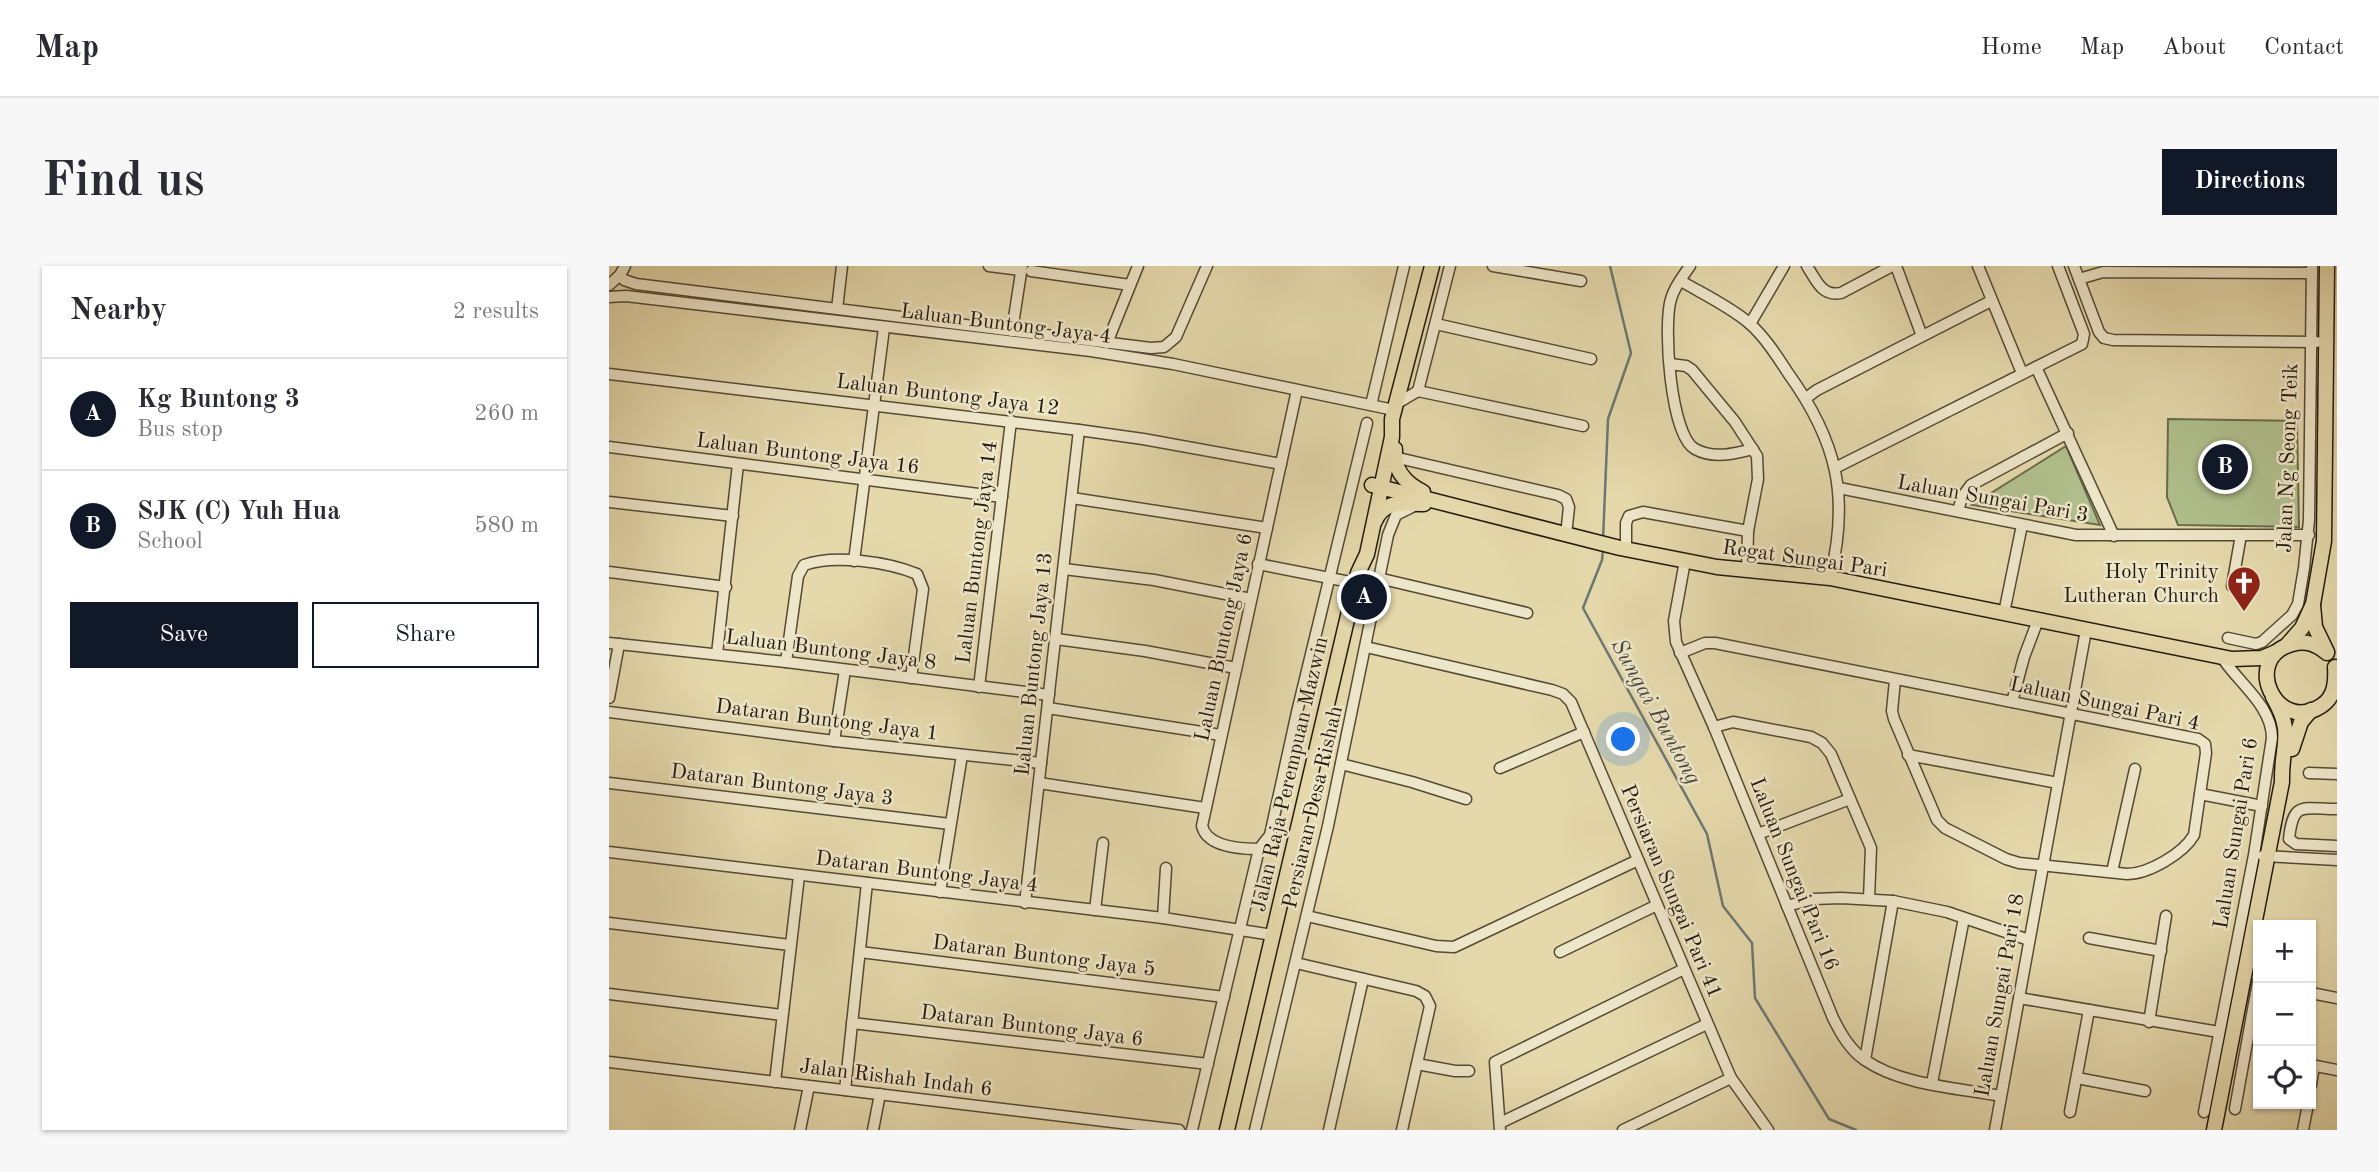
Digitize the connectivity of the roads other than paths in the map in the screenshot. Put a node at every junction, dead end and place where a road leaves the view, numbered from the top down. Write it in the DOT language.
graph roads {
  1 [pos="842,266"];
  2 [pos="989,266"];
  3 [pos="1138,266"];
  4 [pos="1207,266"];
  5 [pos="1404,266"];
  6 [pos="1432,266"];
  7 [pos="1450,266"];
  8 [pos="1493,266"];
  9 [pos="1690,266"];
  10 [pos="1784,266"];
  11 [pos="1807,266"];
  12 [pos="1894,266"];
  13 [pos="1978,266"];
  14 [pos="2058,266"];
  15 [pos="2074,266"];
  16 [pos="2327,266"];
  17 [pos="1024,269"];
  18 [pos="2312,269"];
  19 [pos="623,271"];
  20 [pos="2079,279"];
  21 [pos="1581,281"];
  22 [pos="1681,281"];
  23 [pos="609,285"];
  24 [pos="1130,285"];
  25 [pos="609,297"];
  26 [pos="1991,301"];
  27 [pos="837,309"];
  28 [pos="1436,324"];
  29 [pos="1750,324"];
  30 [pos="884,328"];
  31 [pos="1012,331"];
  32 [pos="1922,336"];
  33 [pos="2319,342"];
  34 [pos="1107,343"];
  35 [pos="1591,359"];
  36 [pos="1670,364"];
  37 [pos="2036,367"];
  38 [pos="2022,373"];
  39 [pos="609,374"];
  40 [pos="1297,390"];
  41 [pos="1418,391"];
  42 [pos="2332,392"];
  43 [pos="1806,398"];
  44 [pos="874,404"];
  45 [pos="1371,405"];
  46 [pos="1394,416"];
  47 [pos="1011,421"];
  48 [pos="1367,423"];
  49 [pos="1583,426"];
  50 [pos="1080,430"];
  51 [pos="2068,433"];
  52 [pos="609,447"];
  53 [pos="1755,453"];
  54 [pos="1394,457"];
  55 [pos="738,464"];
  56 [pos="1281,464"];
  57 [pos="1835,468"];
  58 [pos="865,479"];
  59 [pos="1376,486"];
  60 [pos="1839,488"];
  61 [pos="1002,497"];
  62 [pos="1072,498"];
  63 [pos="609,502"];
  64 [pos="1439,502"];
  65 [pos="1416,504"];
  66 [pos="1958,511"];
  67 [pos="733,516"];
  68 [pos="2022,525"];
  69 [pos="1266,528"];
  70 [pos="1372,529"];
  71 [pos="1748,531"];
  72 [pos="1566,535"];
  73 [pos="2241,535"];
  74 [pos="2308,535"];
  75 [pos="2115,536"];
  76 [pos="1623,549"];
  77 [pos="854,561"];
  78 [pos="1685,561"];
  79 [pos="1258,565"];
  80 [pos="1063,569"];
  81 [pos="1747,570"];
  82 [pos="609,572"];
  83 [pos="1329,578"];
  84 [pos="1356,578"];
  85 [pos="1378,578"];
  86 [pos="1830,578"];
  87 [pos="2232,586"];
  88 [pos="726,587"];
  89 [pos="1251,599"];
  90 [pos="2313,604"];
  91 [pos="1527,613"];
  92 [pos="2004,613"];
  93 [pos="2038,620"];
  94 [pos="2086,630"];
  95 [pos="2228,638"];
  96 [pos="1056,639"];
  97 [pos="614,644"];
  98 [pos="1366,648"];
  99 [pos="2282,648"];
  100 [pos="1680,653"];
  101 [pos="2327,653"];
  102 [pos="717,654"];
  103 [pos="2226,658"];
  104 [pos="786,662"];
  105 [pos="1236,668"];
  106 [pos="2336,668"];
  107 [pos="845,670"];
  108 [pos="911,678"];
  109 [pos="1895,680"];
  110 [pos="979,687"];
  111 [pos="2270,691"];
  112 [pos="1049,695"];
  113 [pos="609,698"];
  114 [pos="2337,699"];
  115 [pos="2012,702"];
  116 [pos="1048,708"];
  117 [pos="2317,708"];
  118 [pos="609,712"];
  119 [pos="2071,713"];
  120 [pos="1714,727"];
  121 [pos="1584,732"];
  122 [pos="1221,735"];
  123 [pos="834,741"];
  124 [pos="962,755"];
  125 [pos="1908,755"];
  126 [pos="1041,763"];
  127 [pos="1341,764"];
  128 [pos="1500,768"];
  129 [pos="2135,769"];
  130 [pos="2309,773"];
  131 [pos="2337,774"];
  132 [pos="2282,782"];
  133 [pos="609,783"];
  134 [pos="1039,783"];
  135 [pos="2058,783"];
  136 [pos="2200,794"];
  137 [pos="1467,799"];
  138 [pos="1850,799"];
  139 [pos="2262,806"];
  140 [pos="1205,808"];
  141 [pos="2337,809"];
  142 [pos="950,824"];
  143 [pos="1758,834"];
  144 [pos="1103,844"];
  145 [pos="2337,846"];
  146 [pos="1259,849"];
  147 [pos="609,852"];
  148 [pos="2261,856"];
  149 [pos="1637,860"];
  150 [pos="2337,860"];
  151 [pos="2042,867"];
  152 [pos="1166,868"];
  153 [pos="2112,872"];
  154 [pos="799,876"];
  155 [pos="867,883"];
  156 [pos="940,892"];
  157 [pos="1869,899"];
  158 [pos="1893,901"];
  159 [pos="1025,903"];
  160 [pos="1657,905"];
  161 [pos="1787,906"];
  162 [pos="1095,910"];
  163 [pos="1307,916"];
  164 [pos="2166,916"];
  165 [pos="1163,918"];
  166 [pos="1964,918"];
  167 [pos="609,923"];
  168 [pos="1240,928"];
  169 [pos="1273,935"];
  170 [pos="2089,938"];
  171 [pos="2029,940"];
  172 [pos="790,944"];
  173 [pos="2161,951"];
  174 [pos="860,952"];
  175 [pos="1560,952"];
  176 [pos="1296,963"];
  177 [pos="1684,969"];
  178 [pos="1363,979"];
  179 [pos="2248,980"];
  180 [pos="609,994"];
  181 [pos="2316,994"];
  182 [pos="1224,996"];
  183 [pos="2019,998"];
  184 [pos="2337,998"];
  185 [pos="2089,1010"];
  186 [pos="782,1015"];
  187 [pos="2149,1021"];
  188 [pos="852,1023"];
  189 [pos="1707,1024"];
  190 [pos="2219,1032"];
  191 [pos="2245,1053"];
  192 [pos="2253,1054"];
  193 [pos="1865,1060"];
  194 [pos="609,1062"];
  195 [pos="1417,1063"];
  196 [pos="1208,1064"];
  197 [pos="2316,1067"];
  198 [pos="2337,1070"];
  199 [pos="1469,1071"];
  200 [pos="1731,1078"];
  201 [pos="2077,1078"];
  202 [pos="775,1082"];
  203 [pos="1932,1083"];
  204 [pos="809,1086"];
  205 [pos="845,1090"];
  206 [pos="2145,1091"];
  207 [pos="880,1094"];
  208 [pos="2000,1096"];
  209 [pos="2235,1109"];
  210 [pos="2307,1109"];
  211 [pos="2070,1112"];
  212 [pos="2204,1112"];
  213 [pos="1995,1125"];
  214 [pos="1119,1126"];
  215 [pos="1500,1126"];
  216 [pos="1763,1129"];
  217 [pos="800,1130"];
  218 [pos="873,1130"];
  219 [pos="1179,1130"];
  220 [pos="1192,1130"];
  221 [pos="1227,1130"];
  222 [pos="1255,1130"];
  223 [pos="1329,1130"];
  224 [pos="1402,1130"];
  225 [pos="1623,1130"];
  226 [pos="2214,1130"];
  227 [pos="2303,1130"];
  1 -- 27 [label="street"];
  2 -- 17 [label="street"];
  3 -- 24 [label="street"];
  4 -- 34 [label="street"];
  5 -- 45 [label="street"];
  6 -- 46 [label="main road"];
  7 -- 28 [label="street"];
  8 -- 21 [label="street"];
  9 -- 22 [label="street"];
  10 -- 29 [label="street"];
  11 -- 12 [label="street"];
  12 -- 32 [label="street"];
  13 -- 26 [label="street"];
  14 -- 37 [label="street"];
  15 -- 20 [label="street"];
  16 -- 33 [label="main road, Jalan Ng Seong Teik"];
  17 -- 24 [label="street"];
  17 -- 31 [label="street"];
  18 -- 20 [label="street"];
  18 -- 33 [label="street, Jalan Ng Seong Teik"];
  19 -- 23 [label="street"];
  19 -- 27 [label="street"];
  20 -- 33 [label="street"];
  22 -- 29 [label="street"];
  22 -- 36 [label="street"];
  24 -- 34 [label="street"];
  25 -- 30 [label="street, Laluan Buntong Jaya 4"];
  26 -- 32 [label="street"];
  26 -- 38 [label="street"];
  27 -- 31 [label="street"];
  28 -- 35 [label="street"];
  28 -- 41 [label="street"];
  29 -- 43 [label="street"];
  30 -- 40 [label="street, Laluan Buntong Jaya 4"];
  30 -- 44 [label="street"];
  31 -- 34 [label="street"];
  32 -- 43 [label="street"];
  33 -- 42 [label="main road, Jalan Ng Seong Teik"];
  33 -- 74 [label="street, Jalan Ng Seong Teik"];
  36 -- 53 [label="street"];
  36 -- 53 [label="street"];
  37 -- 38 [label="street"];
  37 -- 51 [label="street"];
  38 -- 57 [label="street"];
  39 -- 44 [label="street, Laluan Buntong Jaya 12"];
  40 -- 45 [label="street, Laluan Buntong Jaya 4"];
  40 -- 56 [label="street, Laluan Buntong Jaya 6"];
  41 -- 46 [label="street"];
  41 -- 49 [label="street"];
  42 -- 90 [label="main road, Jalan Ng Seong Teik"];
  43 -- 57 [label="street"];
  44 -- 47 [label="street, Laluan Buntong Jaya 12"];
  44 -- 58 [label="street"];
  45 -- 46 [label="street, Laluan Buntong Jaya 4"];
  46 -- 54 [label="main road"];
  46 -- 59 [label="main road"];
  47 -- 50 [label="street, Laluan Buntong Jaya 12"];
  47 -- 61 [label="street, Laluan Buntong Jaya 14"];
  48 -- 83 [label="street"];
  50 -- 56 [label="street, Laluan Buntong Jaya 12"];
  50 -- 62 [label="street, Laluan Buntong Jaya 13"];
  51 -- 66 [label="street"];
  51 -- 75 [label="street"];
  52 -- 55 [label="street, Laluan Buntong Jaya 16"];
  53 -- 71 [label="street"];
  54 -- 64 [label="main road"];
  54 -- 72 [label="street"];
  55 -- 58 [label="street, Laluan Buntong Jaya 16"];
  55 -- 67 [label="street"];
  56 -- 69 [label="street, Laluan Buntong Jaya 6"];
  57 -- 60 [label="street"];
  58 -- 61 [label="street, Laluan Buntong Jaya 16"];
  58 -- 77 [label="street"];
  59 -- 64 [label="main road, Regat Sungai Pari"];
  59 -- 70 [label="main road, Jalan Raja Perempuan Mazwin"];
  59 -- 84 [label="main road"];
  60 -- 66 [label="street, Laluan Sungai Pari 3"];
  60 -- 86 [label="street"];
  61 -- 110 [label="street, Laluan Buntong Jaya 14"];
  62 -- 69 [label="street"];
  62 -- 80 [label="street, Laluan Buntong Jaya 13"];
  63 -- 67 [label="street"];
  64 -- 65 [label="main road"];
  64 -- 72 [label="main road, Regat Sungai Pari"];
  65 -- 70 [label="main road"];
  65 -- 85 [label="street, Persiaran Desa Rishah"];
  66 -- 68 [label="street, Laluan Sungai Pari 3"];
  67 -- 88 [label="street"];
  68 -- 75 [label="street, Laluan Sungai Pari 3"];
  68 -- 92 [label="street"];
  69 -- 79 [label="street, Laluan Buntong Jaya 6"];
  70 -- 84 [label="main road, Jalan Raja Perempuan Mazwin"];
  71 -- 76 [label="street"];
  71 -- 81 [label="street"];
  72 -- 76 [label="main road, Regat Sungai Pari"];
  73 -- 74 [label="street, Laluan Sungai Pari 3"];
  73 -- 75 [label="street, Laluan Sungai Pari 3"];
  73 -- 87 [label="street"];
  74 -- 95 [label="street, Jalan Ng Seong Teik"];
  76 -- 78 [label="main road, Regat Sungai Pari"];
  77 -- 104 [label="street"];
  77 -- 108 [label="street"];
  78 -- 81 [label="main road, Regat Sungai Pari"];
  78 -- 100 [label="street, Laluan Sungai Pari 16"];
  79 -- 83 [label="street"];
  79 -- 89 [label="street, Laluan Buntong Jaya 6"];
  80 -- 89 [label="street"];
  80 -- 96 [label="street, Laluan Buntong Jaya 13"];
  81 -- 86 [label="main road, Regat Sungai Pari"];
  82 -- 88 [label="street"];
  83 -- 84 [label="street"];
  83 -- 146 [label="street"];
  84 -- 169 [label="main road, Jalan Raja Perempuan Mazwin"];
  85 -- 91 [label="street"];
  85 -- 98 [label="street, Persiaran Desa Rishah"];
  86 -- 92 [label="main road, Regat Sungai Pari"];
  88 -- 102 [label="street"];
  89 -- 105 [label="street, Laluan Buntong Jaya 6"];
  90 -- 99 [label="main road"];
  90 -- 101 [label="main road"];
  92 -- 93 [label="main road, Regat Sungai Pari"];
  93 -- 94 [label="main road, Regat Sungai Pari"];
  93 -- 115 [label="street"];
  94 -- 103 [label="main road, Regat Sungai Pari"];
  94 -- 119 [label="street, Laluan Sungai Pari 18"];
  96 -- 105 [label="street"];
  96 -- 112 [label="street, Laluan Buntong Jaya 13"];
  97 -- 102 [label="street, Laluan Buntong Jaya 8"];
  97 -- 113 [label="street"];
  98 -- 121 [label="street, Persiaran Sungai Pari 41"];
  98 -- 127 [label="street, Persiaran Desa Rishah"];
  99 -- 101 [label="main road"];
  99 -- 103 [label="main road, Regat Sungai Pari"];
  99 -- 111 [label="main road"];
  100 -- 109 [label="street, Laluan Sungai Pari 4"];
  100 -- 120 [label="street, Laluan Sungai Pari 16"];
  101 -- 106 [label="main road"];
  102 -- 104 [label="street, Laluan Buntong Jaya 8"];
  103 -- 111 [label="main road"];
  103 -- 139 [label="street, Laluan Sungai Pari 6"];
  104 -- 107 [label="street, Laluan Buntong Jaya 8"];
  105 -- 122 [label="street, Laluan Buntong Jaya 6"];
  106 -- 117 [label="main road"];
  107 -- 108 [label="street, Laluan Buntong Jaya 8"];
  107 -- 123 [label="street"];
  108 -- 110 [label="street, Laluan Buntong Jaya 8"];
  109 -- 115 [label="street, Laluan Sungai Pari 4"];
  109 -- 125 [label="street, Laluan Sungai Pari 4"];
  110 -- 112 [label="street, Laluan Buntong Jaya 8"];
  111 -- 117 [label="main road"];
  111 -- 132 [label="main road"];
  112 -- 116 [label="street, Laluan Buntong Jaya 13"];
  114 -- 117 [label="main road"];
  115 -- 119 [label="street, Laluan Sungai Pari 4"];
  116 -- 122 [label="street"];
  116 -- 126 [label="street, Laluan Buntong Jaya 13"];
  117 -- 132 [label="main road"];
  118 -- 123 [label="street, Dataran Buntong Jaya 1"];
  119 -- 135 [label="street, Laluan Sungai Pari 18"];
  119 -- 136 [label="street, Laluan Sungai Pari 4"];
  120 -- 138 [label="street"];
  120 -- 143 [label="street, Laluan Sungai Pari 16"];
  121 -- 128 [label="street"];
  121 -- 149 [label="street, Persiaran Sungai Pari 41"];
  122 -- 140 [label="street, Laluan Buntong Jaya 6"];
  123 -- 124 [label="street, Dataran Buntong Jaya 1"];
  124 -- 126 [label="street, Dataran Buntong Jaya 1"];
  124 -- 142 [label="street"];
  125 -- 135 [label="street"];
  125 -- 151 [label="street, Laluan Sungai Pari 4"];
  126 -- 134 [label="street, Laluan Buntong Jaya 13"];
  127 -- 137 [label="street"];
  127 -- 163 [label="street, Persiaran Desa Rishah"];
  129 -- 153 [label="street"];
  130 -- 131 [label="street"];
  132 -- 148 [label="main road"];
  133 -- 142 [label="street, Dataran Buntong Jaya 3"];
  134 -- 140 [label="street"];
  134 -- 159 [label="street, Laluan Buntong Jaya 13"];
  135 -- 151 [label="street, Laluan Sungai Pari 18"];
  136 -- 139 [label="street"];
  136 -- 153 [label="street, Laluan Sungai Pari 4"];
  138 -- 143 [label="street"];
  138 -- 157 [label="street"];
  139 -- 148 [label="street, Laluan Sungai Pari 6"];
  140 -- 146 [label="street, Laluan Buntong Jaya 6"];
  141 -- 145 [label="street"];
  142 -- 156 [label="street"];
  143 -- 161 [label="street, Laluan Sungai Pari 16"];
  144 -- 162 [label="street"];
  146 -- 168 [label="street"];
  147 -- 154 [label="street, Dataran Buntong Jaya 4"];
  148 -- 150 [label="street"];
  148 -- 179 [label="main road"];
  149 -- 160 [label="street, Persiaran Sungai Pari 41"];
  149 -- 163 [label="street"];
  151 -- 153 [label="street, Laluan Sungai Pari 4"];
  151 -- 171 [label="street, Laluan Sungai Pari 18"];
  152 -- 165 [label="street"];
  154 -- 155 [label="street, Dataran Buntong Jaya 4"];
  154 -- 172 [label="street"];
  155 -- 156 [label="street, Dataran Buntong Jaya 4"];
  155 -- 174 [label="street"];
  156 -- 159 [label="street, Dataran Buntong Jaya 4"];
  157 -- 158 [label="street"];
  157 -- 161 [label="street"];
  158 -- 166 [label="street"];
  158 -- 193 [label="street"];
  159 -- 162 [label="street, Dataran Buntong Jaya 4"];
  160 -- 175 [label="street"];
  160 -- 177 [label="street, Persiaran Sungai Pari 41"];
  161 -- 193 [label="street, Laluan Sungai Pari 16"];
  162 -- 165 [label="street, Dataran Buntong Jaya 4"];
  163 -- 176 [label="street, Persiaran Desa Rishah"];
  164 -- 173 [label="street"];
  165 -- 168 [label="street, Dataran Buntong Jaya 4"];
  166 -- 171 [label="street"];
  166 -- 203 [label="street"];
  167 -- 172 [label="street"];
  168 -- 169 [label="street, Dataran Buntong Jaya 4"];
  168 -- 182 [label="street"];
  169 -- 221 [label="main road, Jalan Raja Perempuan Mazwin"];
  170 -- 173 [label="street"];
  171 -- 183 [label="street, Laluan Sungai Pari 18"];
  172 -- 186 [label="street"];
  173 -- 187 [label="street"];
  174 -- 182 [label="street, Dataran Buntong Jaya 5"];
  174 -- 188 [label="street"];
  176 -- 178 [label="street"];
  176 -- 222 [label="street, Persiaran Desa Rishah"];
  177 -- 189 [label="street, Persiaran Sungai Pari 41"];
  177 -- 215 [label="street"];
  178 -- 195 [label="street"];
  178 -- 223 [label="street"];
  179 -- 190 [label="street"];
  179 -- 191 [label="street"];
  179 -- 226 [label="main road"];
  180 -- 186 [label="street"];
  181 -- 184 [label="street"];
  182 -- 196 [label="street"];
  183 -- 185 [label="street"];
  183 -- 208 [label="street, Laluan Sungai Pari 18"];
  185 -- 187 [label="street"];
  185 -- 201 [label="street"];
  186 -- 202 [label="street"];
  187 -- 190 [label="street"];
  188 -- 196 [label="street, Dataran Buntong Jaya 6"];
  188 -- 205 [label="street"];
  189 -- 200 [label="street, Persiaran Sungai Pari 41"];
  189 -- 215 [label="street"];
  190 -- 212 [label="street"];
  191 -- 192 [label="street"];
  191 -- 209 [label="street"];
  193 -- 203 [label="street, Laluan Sungai Pari 16"];
  194 -- 202 [label="street, Jalan Rishah Indah 6"];
  195 -- 199 [label="street"];
  195 -- 224 [label="street"];
  196 -- 220 [label="street"];
  197 -- 198 [label="street"];
  200 -- 216 [label="street, Persiaran Sungai Pari 41"];
  200 -- 225 [label="street"];
  201 -- 206 [label="street"];
  201 -- 211 [label="street"];
  202 -- 204 [label="street, Jalan Rishah Indah 6"];
  203 -- 208 [label="street, Laluan Sungai Pari 16"];
  204 -- 205 [label="street, Jalan Rishah Indah 6"];
  204 -- 217 [label="street"];
  205 -- 207 [label="street, Jalan Rishah Indah 6"];
  207 -- 214 [label="street, Jalan Rishah Indah 6"];
  207 -- 218 [label="street"];
  208 -- 213 [label="street, Laluan Sungai Pari 18"];
  210 -- 227 [label="street"];
  214 -- 219 [label="street, Jalan Rishah Indah 6"];
}
